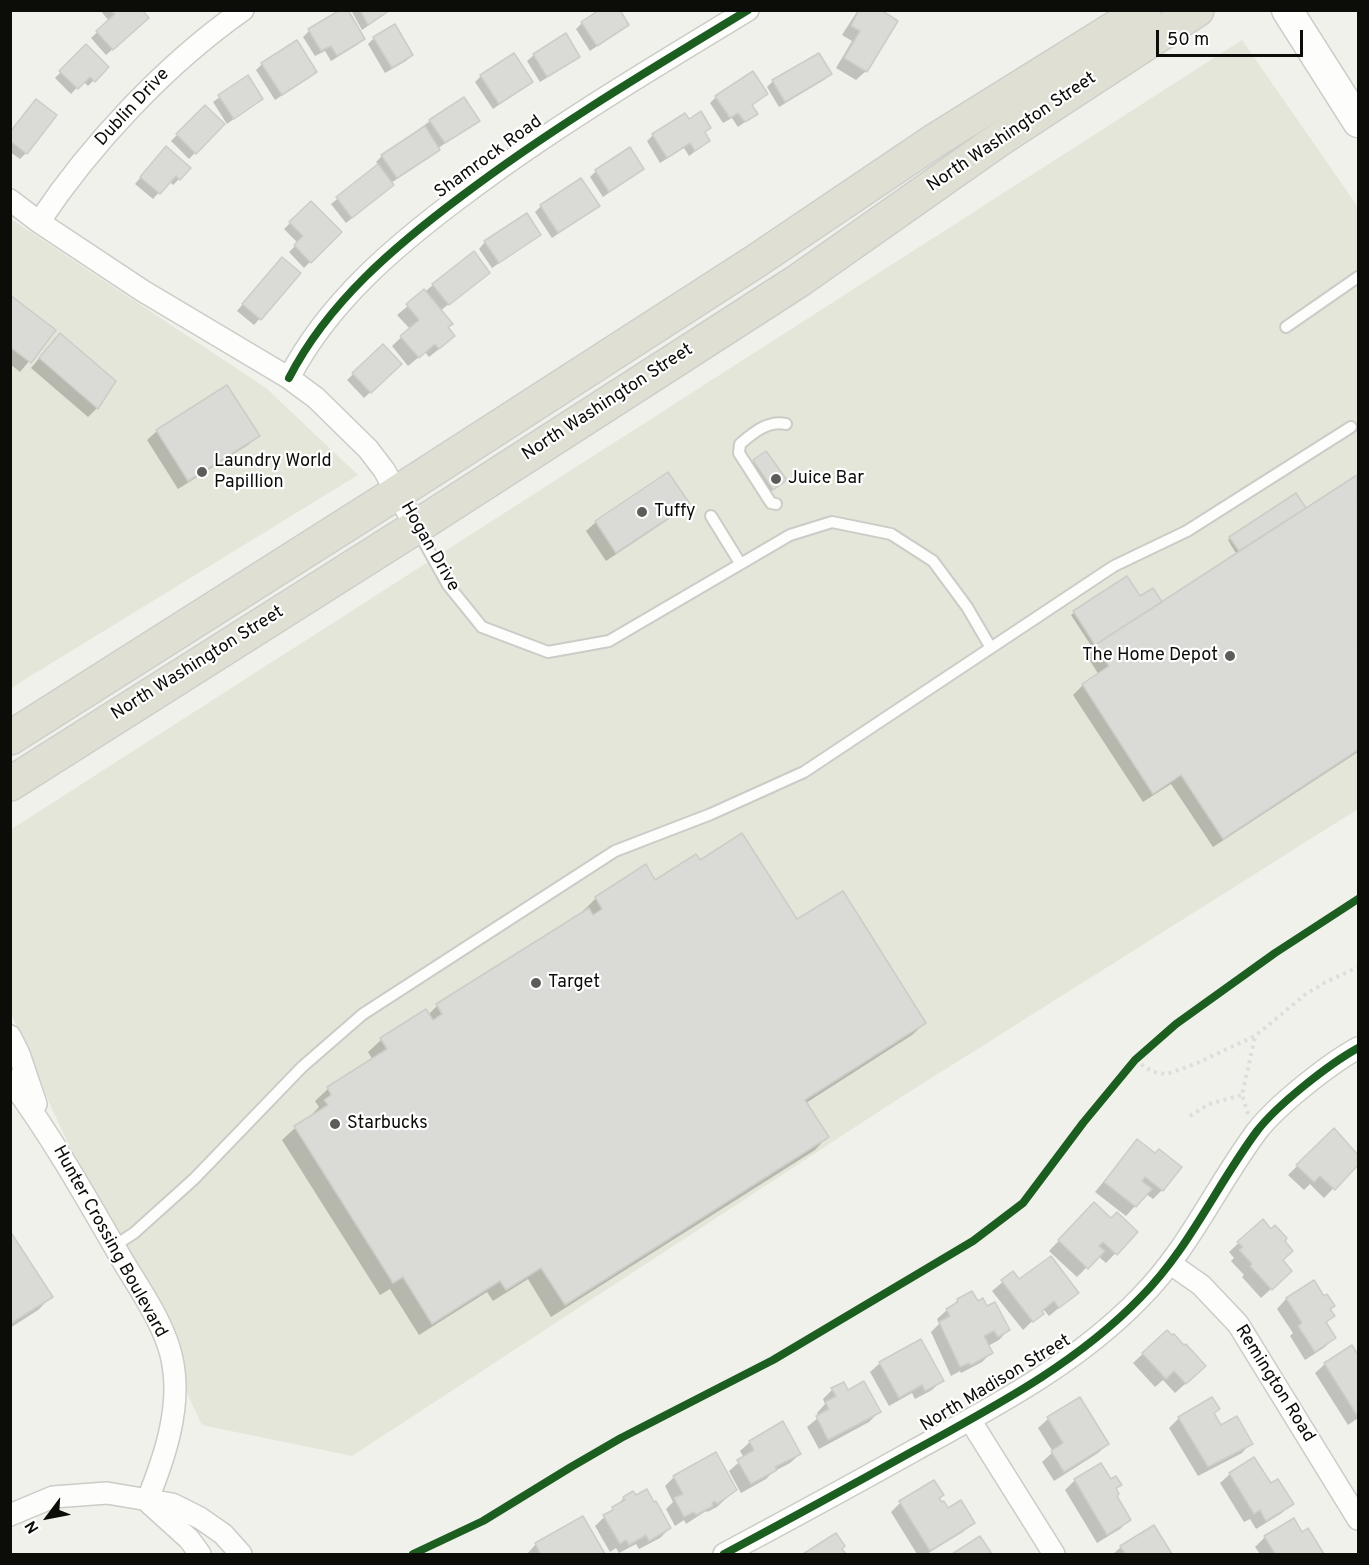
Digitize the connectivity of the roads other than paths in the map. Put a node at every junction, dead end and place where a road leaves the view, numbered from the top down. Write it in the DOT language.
graph roads {
  1 [pos="243,10"];
  2 [pos="748,10"];
  3 [pos="1144,10"];
  4 [pos="1197,10"];
  5 [pos="1287,10"];
  6 [pos="1359,123"];
  7 [pos="10,200"];
  8 [pos="39,222"];
  9 [pos="1359,277"];
  10 [pos="1286,327"];
  11 [pos="290,378"];
  12 [pos="786,424"];
  13 [pos="1351,427"];
  14 [pos="398,492"];
  15 [pos="776,504"];
  16 [pos="711,516"];
  17 [pos="416,527"];
  18 [pos="740,563"];
  19 [pos="991,648"];
  20 [pos="10,738"];
  21 [pos="10,784"];
  22 [pos="10,1036"];
  23 [pos="1359,1048"];
  24 [pos="10,1080"];
  25 [pos="43,1125"];
  26 [pos="114,1246"];
  27 [pos="1171,1264"];
  28 [pos="970,1420"];
  29 [pos="147,1501"];
  30 [pos="10,1515"];
  31 [pos="1359,1519"];
  32 [pos="200,1554"];
  33 [pos="241,1554"];
  34 [pos="728,1554"];
  35 [pos="1054,1554"];
  1 -- 8 [label="street, Dublin Drive"];
  2 -- 11 [label="street, Shamrock Road"];
  3 -- 14 [label="main road, North Washington Street"];
  4 -- 17 [label="main road, North Washington Street"];
  5 -- 6 [label="main road"];
  7 -- 8 [label="street, Hogan Drive"];
  8 -- 11 [label="street, Hogan Drive"];
  9 -- 10 [label="lane"];
  11 -- 14 [label="street, Hogan Drive"];
  12 -- 15 [label="lane"];
  13 -- 19 [label="lane"];
  14 -- 17 [label="street, Hogan Drive"];
  14 -- 20 [label="main road, North Washington Street"];
  16 -- 18 [label="lane"];
  17 -- 18 [label="lane, Hogan Drive"];
  17 -- 21 [label="main road, North Washington Street"];
  18 -- 19 [label="lane, Hogan Drive"];
  19 -- 26 [label="lane"];
  22 -- 25 [label="street, Hunter Crossing Boulevard"];
  23 -- 27 [label="street, North Madison Street"];
  24 -- 25 [label="street, Hunter Crossing Boulevard"];
  25 -- 26 [label="street, Hunter Crossing Boulevard"];
  26 -- 29 [label="street, Hunter Crossing Boulevard"];
  27 -- 28 [label="street, North Madison Street"];
  27 -- 31 [label="street, Remington Road"];
  28 -- 34 [label="street, North Madison Street"];
  28 -- 35 [label="street"];
  29 -- 30 [label="street"];
  29 -- 32 [label="street"];
  29 -- 33 [label="street"];
}
